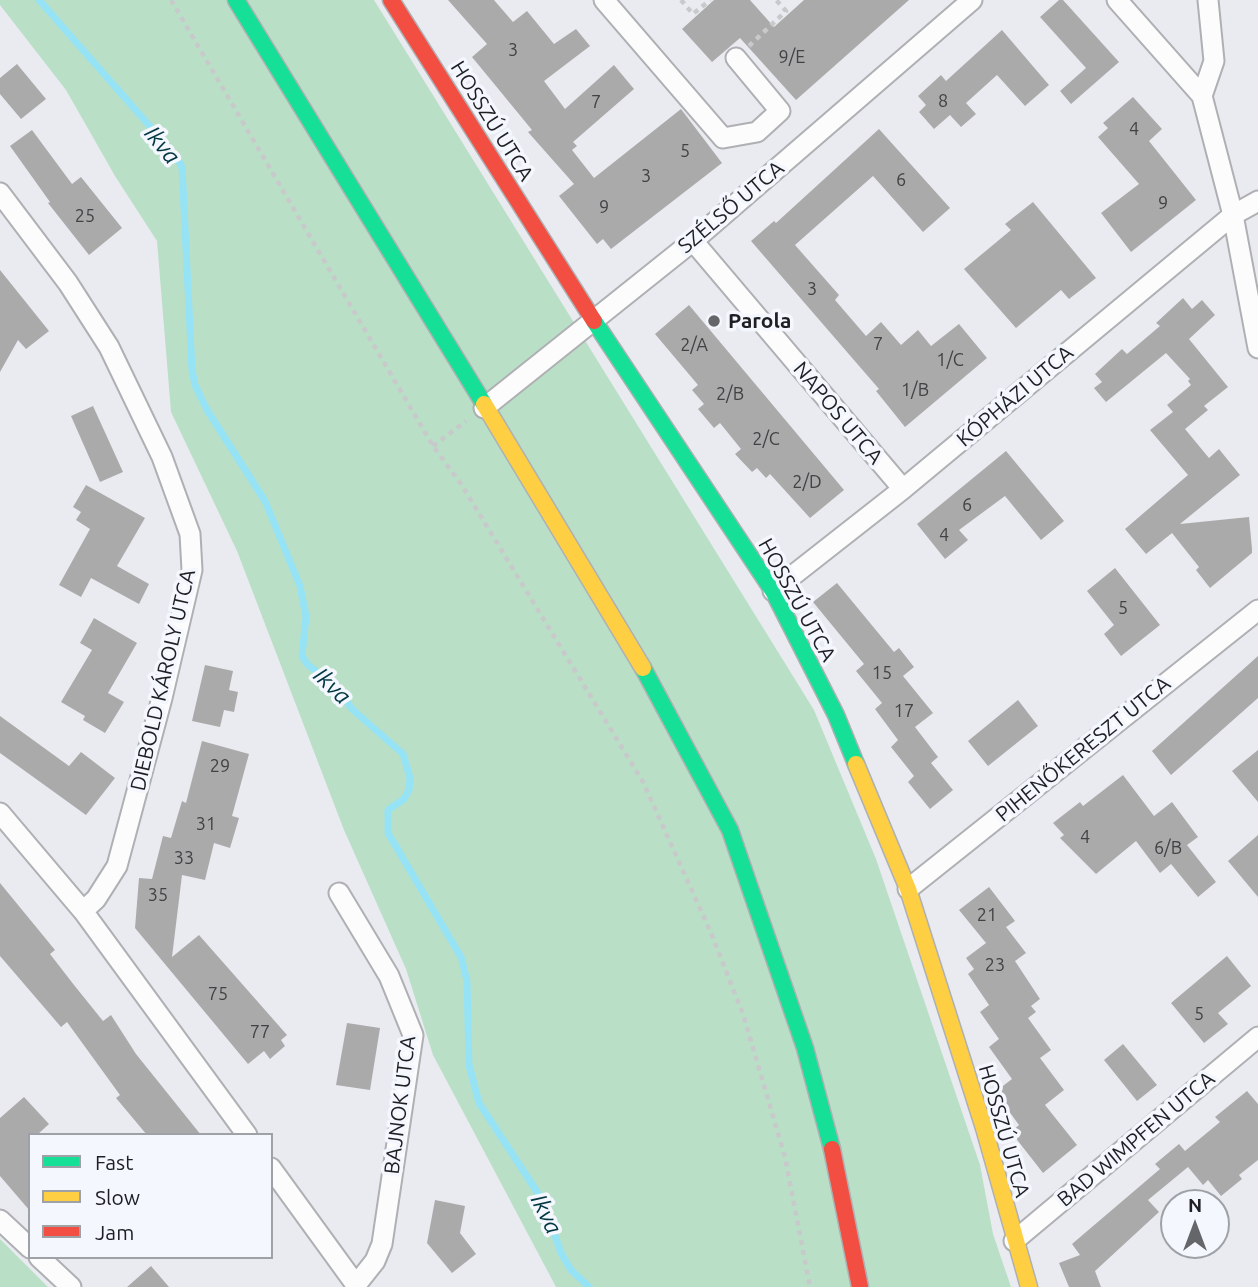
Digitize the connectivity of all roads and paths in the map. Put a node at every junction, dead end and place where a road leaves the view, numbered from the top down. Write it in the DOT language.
graph roads {
  1 [pos="171,0"];
  2 [pos="236,0"];
  3 [pos="391,0"];
  4 [pos="604,0"];
  5 [pos="681,0"];
  6 [pos="710,0"];
  7 [pos="776,0"];
  8 [pos="972,0"];
  9 [pos="1117,0"];
  10 [pos="1208,0"];
  11 [pos="764,32"];
  12 [pos="736,58"];
  13 [pos="1202,96"];
  14 [pos="0,193"];
  15 [pos="1258,201"];
  16 [pos="1233,215"];
  17 [pos="693,241"];
  18 [pos="592,319"];
  19 [pos="1258,348"];
  20 [pos="484,408"];
  21 [pos="433,446"];
  22 [pos="903,489"];
  23 [pos="773,591"];
  24 [pos="1258,610"];
  25 [pos="1,816"];
  26 [pos="908,889"];
  27 [pos="339,893"];
  28 [pos="83,911"];
  29 [pos="1258,1037"];
  30 [pos="246,1133"];
  31 [pos="273,1171"];
  32 [pos="0,1220"];
  33 [pos="1014,1241"];
  34 [pos="28,1246"];
  35 [pos="41,1259"];
  36 [pos="357,1286"];
  37 [pos="71,1287"];
  38 [pos="810,1287"];
  39 [pos="860,1287"];
  40 [pos="1029,1287"];
  1 -- 21 [label="path"];
  2 -- 20 [label="street"];
  3 -- 18 [label="street, HOSSZÚ UTCA"];
  4 -- 12 [label="street, SZÉLSŐ UTCA"];
  5 -- 6 [label="path"];
  7 -- 11 [label="path"];
  8 -- 17 [label="street, SZÉLSŐ UTCA"];
  9 -- 13 [label="street"];
  10 -- 13 [label="street"];
  13 -- 16 [label="street"];
  14 -- 28 [label="street, DIEBOLD KÁROLY UTCA"];
  15 -- 16 [label="street, KÓPHÁZI UTCA"];
  16 -- 19 [label="street"];
  16 -- 22 [label="street, KÓPHÁZI UTCA"];
  17 -- 18 [label="street, SZÉLSŐ UTCA"];
  17 -- 22 [label="street, NAPOS UTCA"];
  18 -- 20 [label="street, SZÉLSŐ UTCA"];
  18 -- 23 [label="street, HOSSZÚ UTCA"];
  20 -- 21 [label="path"];
  20 -- 39 [label="street"];
  21 -- 38 [label="path"];
  22 -- 23 [label="street, KÓPHÁZI UTCA"];
  23 -- 26 [label="street, HOSSZÚ UTCA"];
  24 -- 26 [label="street, PIHENŐKERESZT UTCA"];
  25 -- 28 [label="street"];
  26 -- 33 [label="street, HOSSZÚ UTCA"];
  27 -- 36 [label="street, BAJNOK UTCA"];
  28 -- 30 [label="street"];
  29 -- 33 [label="street, BAD WIMPFEN UTCA"];
  31 -- 36 [label="street, BAJNOK UTCA"];
  32 -- 34 [label="street"];
  33 -- 40 [label="street, HOSSZÚ UTCA"];
  35 -- 37 [label="street"];
}
